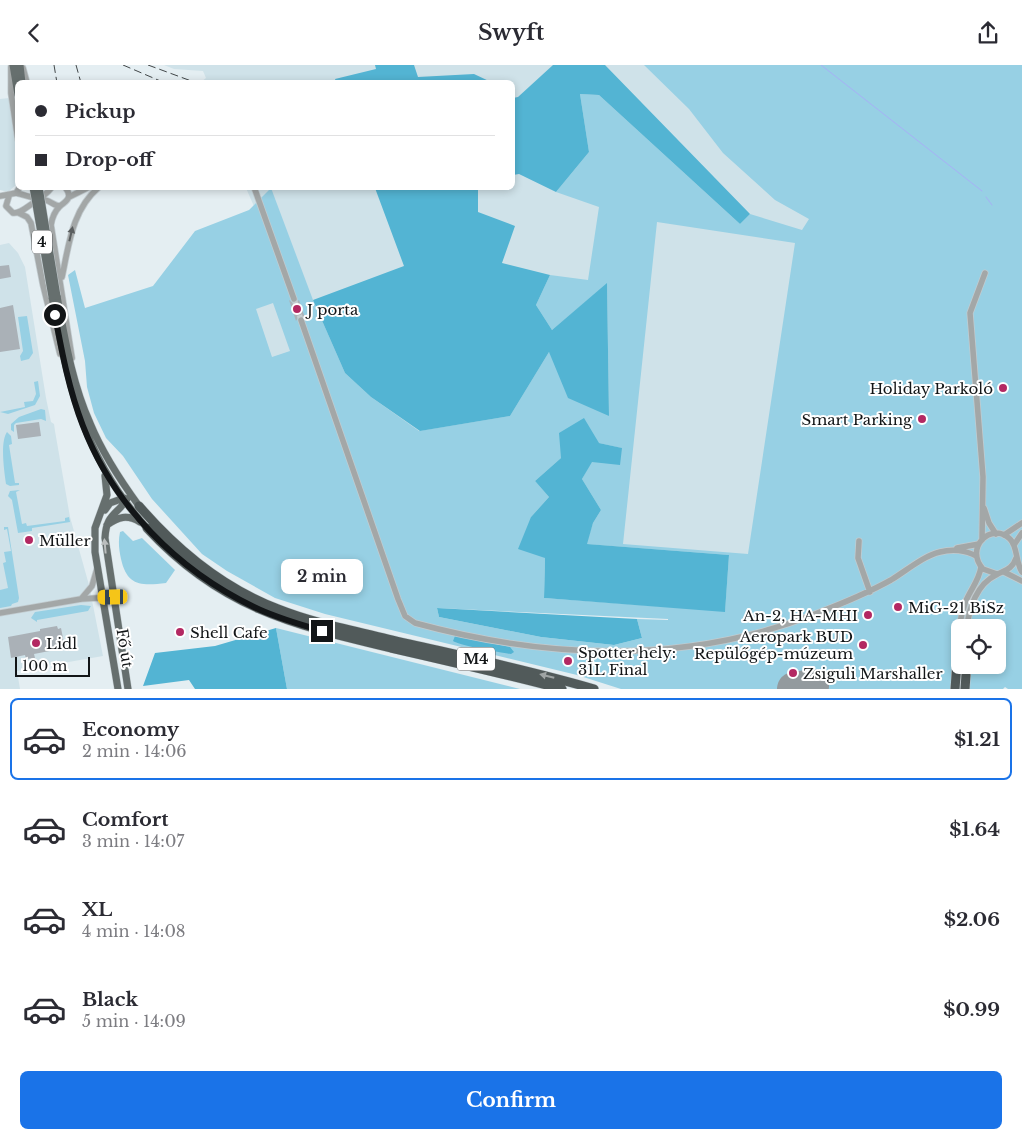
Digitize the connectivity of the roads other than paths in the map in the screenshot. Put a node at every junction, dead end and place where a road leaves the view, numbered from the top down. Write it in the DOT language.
graph roads {
  1 [pos="12,65"];
  2 [pos="21,65"];
  3 [pos="22,80"];
  4 [pos="26,80"];
  5 [pos="15,82"];
  6 [pos="15,120"];
  7 [pos="18,190"];
  8 [pos="34,190"];
  9 [pos="39,190"];
  10 [pos="50,190"];
  11 [pos="66,190"];
  12 [pos="83,190"];
  13 [pos="96,190"];
  14 [pos="255,190"];
  15 [pos="48,193"];
  16 [pos="9,195"];
  17 [pos="0,196"];
  18 [pos="24,197"];
  19 [pos="69,197"];
  20 [pos="0,203"];
  21 [pos="51,203"];
  22 [pos="6,206"];
  23 [pos="60,206"];
  24 [pos="25,207"];
  25 [pos="19,213"];
  26 [pos="985,273"];
  27 [pos="61,281"];
  28 [pos="54,296"];
  29 [pos="294,299"];
  30 [pos="301,320"];
  31 [pos="64,365"];
  32 [pos="73,373"];
  33 [pos="104,470"];
  34 [pos="123,484"];
  35 [pos="125,499"];
  36 [pos="982,501"];
  37 [pos="139,506"];
  38 [pos="96,523"];
  39 [pos="1022,523"];
  40 [pos="106,526"];
  41 [pos="147,528"];
  42 [pos="1022,533"];
  43 [pos="996,534"];
  44 [pos="1004,535"];
  45 [pos="859,541"];
  46 [pos="980,542"];
  47 [pos="1014,545"];
  48 [pos="950,551"];
  49 [pos="976,556"];
  50 [pos="1016,558"];
  51 [pos="98,567"];
  52 [pos="981,567"];
  53 [pos="1004,572"];
  54 [pos="1022,572"];
  55 [pos="997,574"];
  56 [pos="1022,581"];
  57 [pos="870,592"];
  58 [pos="102,597"];
  59 [pos="113,597"];
  60 [pos="81,599"];
  61 [pos="0,613"];
  62 [pos="961,619"];
  63 [pos="967,619"];
  64 [pos="961,674"];
  65 [pos="964,674"];
  66 [pos="118,688"];
  67 [pos="128,689"];
  68 [pos="562,689"];
  69 [pos="594,689"];
  70 [pos="956,689"];
  71 [pos="965,689"];
  1 -- 5 [label="main road"];
  1 -- 6 [label="street"];
  2 -- 3 [label="main road"];
  2 -- 4 [label="street"];
  7 -- 16 [label="street"];
  7 -- 18 [label="street"];
  8 -- 28 [label="main road, 4, bridge"];
  9 -- 28 [label="main road, 4, bridge"];
  10 -- 15 [label="street"];
  11 -- 19 [label="street"];
  12 -- 19 [label="street"];
  27 -- 13 [label="street, one-way"];
  14 -- 29 [label="street"];
  15 -- 18 [label="street"];
  15 -- 21 [label="street"];
  16 -- 17 [label="street"];
  16 -- 22 [label="street"];
  18 -- 24 [label="street"];
  19 -- 23 [label="street"];
  20 -- 22 [label="street"];
  21 -- 23 [label="street"];
  21 -- 24 [label="street"];
  22 -- 25 [label="street"];
  23 -- 27 [label="street"];
  24 -- 25 [label="street"];
  25 -- 31 [label="street"];
  26 -- 36 [label="street"];
  27 -- 32 [label="street"];
  28 -- 31 [label="main road, 4"];
  28 -- 32 [label="main road, 4"];
  30 -- 57 [label="street"];
  31 -- 33 [label="main road, 4"];
  32 -- 34 [label="main road, 4"];
  33 -- 35 [label="main road"];
  33 -- 38 [label="main road, 4"];
  34 -- 35 [label="main road, 4"];
  34 -- 37 [label="main road"];
  35 -- 37 [label="main road"];
  35 -- 38 [label="main road"];
  35 -- 40 [label="main road"];
  35 -- 41 [label="main road"];
  36 -- 43 [label="street"];
  36 -- 46 [label="street"];
  69 -- 37 [label="highway, M4, one-way"];
  38 -- 51 [label="main road, Fő út / 4"];
  39 -- 44 [label="street"];
  40 -- 41 [label="main road"];
  59 -- 40 [label="main road, one-way"];
  41 -- 68 [label="highway, M4"];
  42 -- 47 [label="street"];
  43 -- 44 [label="street"];
  43 -- 46 [label="street"];
  44 -- 47 [label="street"];
  45 -- 57 [label="street"];
  46 -- 48 [label="street"];
  46 -- 49 [label="street"];
  47 -- 50 [label="street"];
  48 -- 49 [label="street"];
  48 -- 57 [label="street"];
  49 -- 52 [label="street"];
  50 -- 53 [label="street"];
  50 -- 54 [label="street"];
  51 -- 58 [label="main road, Fő út / 4"];
  51 -- 60 [label="street"];
  52 -- 55 [label="street"];
  52 -- 62 [label="street"];
  53 -- 55 [label="street"];
  53 -- 56 [label="street"];
  55 -- 63 [label="street"];
  58 -- 59 [label="street"];
  58 -- 60 [label="street"];
  58 -- 66 [label="main road, Fő út / 4"];
  59 -- 67 [label="main road"];
  60 -- 61 [label="street"];
  64 -- 70 [label="highway"];
  65 -- 71 [label="highway"];
}
